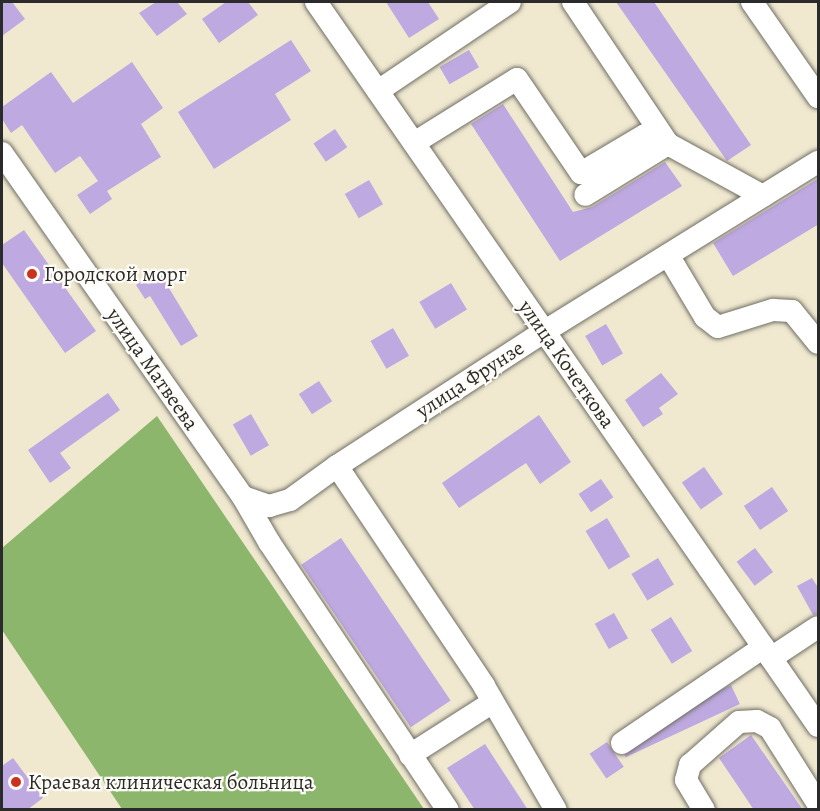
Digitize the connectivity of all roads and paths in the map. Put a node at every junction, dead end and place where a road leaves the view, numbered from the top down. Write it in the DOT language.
graph roads {
  1 [pos="510,2"];
  2 [pos="573,2"];
  3 [pos="752,2"];
  4 [pos="326,5"];
  5 [pos="378,91"];
  6 [pos="819,97"];
  7 [pos="414,143"];
  8 [pos="668,144"];
  9 [pos="2,153"];
  10 [pos="819,162"];
  11 [pos="585,195"];
  12 [pos="763,196"];
  13 [pos="668,255"];
  14 [pos="545,331"];
  15 [pos="819,343"];
  16 [pos="337,466"];
  17 [pos="243,497"];
  18 [pos="819,627"];
  19 [pos="768,653"];
  20 [pos="493,702"];
  21 [pos="819,726"];
  22 [pos="622,743"];
  23 [pos="410,755"];
  24 [pos="819,804"];
  25 [pos="448,810"];
  26 [pos="556,810"];
  27 [pos="704,810"];
  1 -- 5 [label="street"];
  2 -- 8 [label="street"];
  3 -- 6 [label="street"];
  4 -- 5 [label="street, улица Кочеткова"];
  5 -- 7 [label="street, улица Кочеткова"];
  7 -- 8 [label="street"];
  7 -- 14 [label="street, улица Кочеткова"];
  8 -- 11 [label="street"];
  8 -- 12 [label="street"];
  9 -- 17 [label="street, улица Матвеева"];
  10 -- 12 [label="street, улица Фрунзе"];
  12 -- 13 [label="street, улица Фрунзе"];
  13 -- 14 [label="street, улица Фрунзе"];
  13 -- 15 [label="street"];
  14 -- 16 [label="street, улица Фрунзе"];
  14 -- 19 [label="street, улица Кочеткова"];
  16 -- 17 [label="street, улица Фрунзе"];
  16 -- 20 [label="street"];
  17 -- 23 [label="street, улица Матвеева"];
  18 -- 19 [label="street"];
  19 -- 21 [label="street, улица Кочеткова"];
  19 -- 22 [label="street"];
  20 -- 23 [label="street"];
  20 -- 26 [label="street"];
  23 -- 25 [label="street, улица Матвеева"];
  24 -- 27 [label="street"];
}
